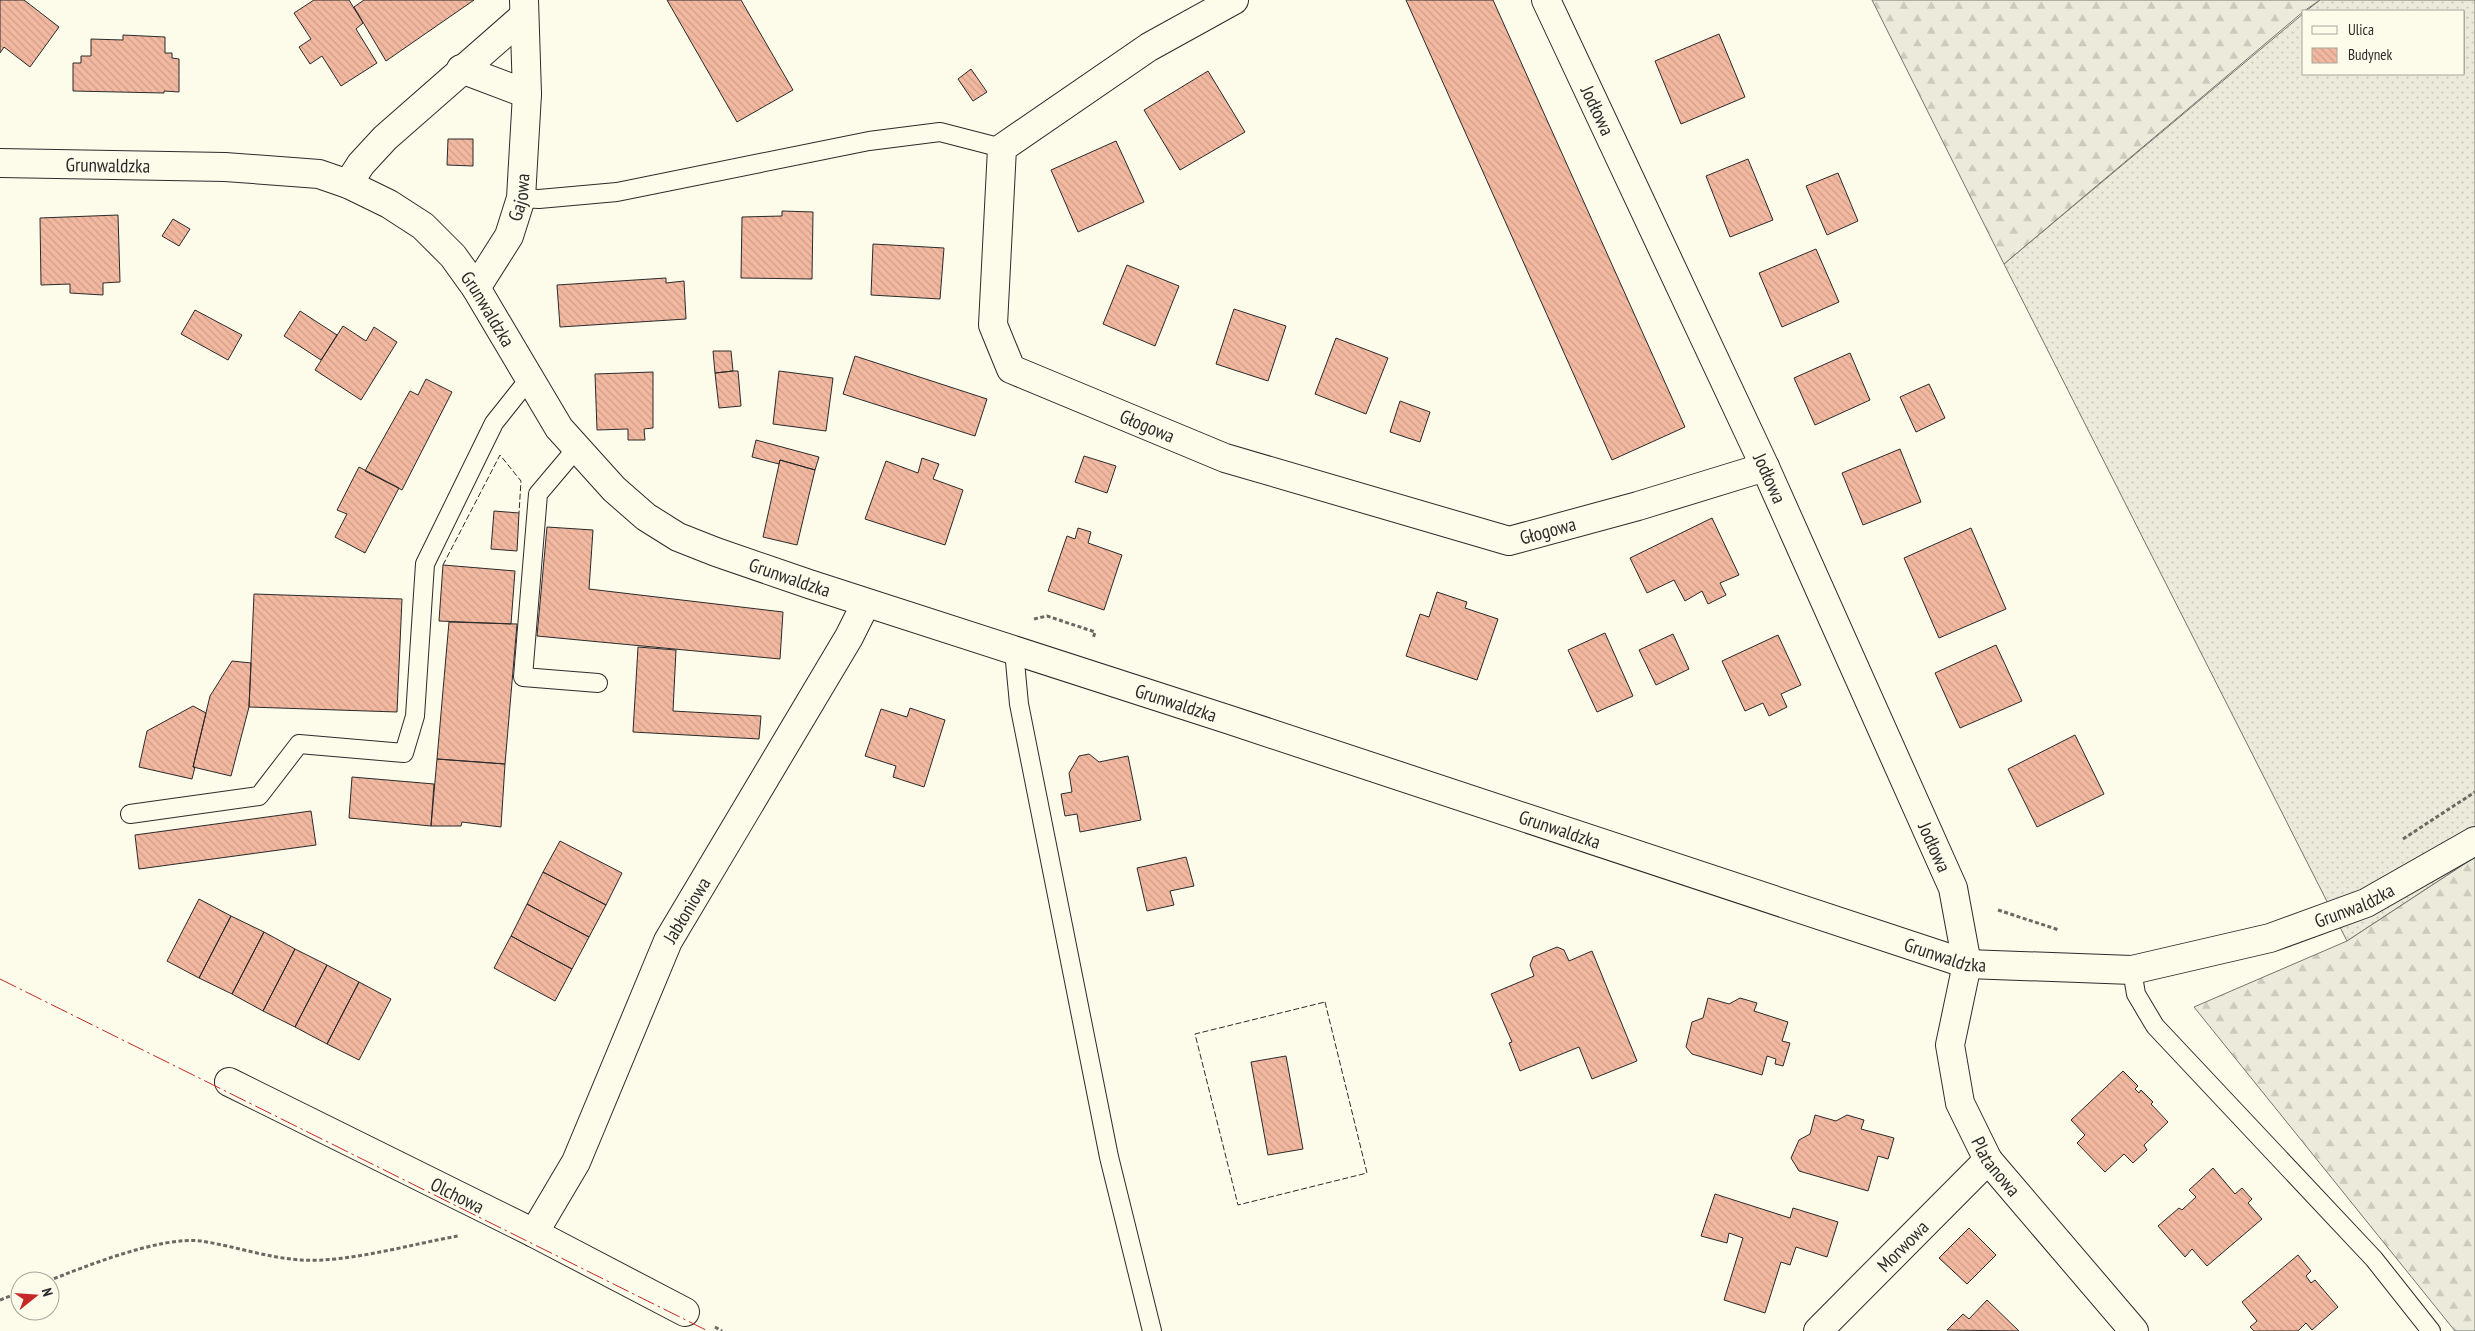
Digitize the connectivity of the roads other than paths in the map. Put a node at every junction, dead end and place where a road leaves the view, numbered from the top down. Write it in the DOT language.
graph roads {
  1 [pos="1234,0"];
  2 [pos="1546,0"];
  3 [pos="524,8"];
  4 [pos="461,69"];
  5 [pos="527,94"];
  6 [pos="1002,148"];
  7 [pos="0,163"];
  8 [pos="348,184"];
  9 [pos="521,198"];
  10 [pos="476,288"];
  11 [pos="529,379"];
  12 [pos="576,449"];
  13 [pos="1765,467"];
  14 [pos="866,603"];
  15 [pos="1014,651"];
  16 [pos="598,683"];
  17 [pos="130,814"];
  18 [pos="2475,841"];
  19 [pos="1967,964"];
  20 [pos="2132,970"];
  21 [pos="229,1082"];
  22 [pos="1988,1160"];
  23 [pos="534,1233"];
  24 [pos="685,1312"];
  25 [pos="1152,1331"];
  26 [pos="1818,1331"];
  27 [pos="2134,1331"];
  28 [pos="2431,1331"];
  1 -- 6 [label="street"];
  2 -- 13 [label="street, Jodłowa"];
  3 -- 4 [label="street, Gajowa"];
  3 -- 5 [label="street, Gajowa"];
  4 -- 5 [label="street"];
  4 -- 8 [label="street, Gajowa"];
  5 -- 9 [label="street, Gajowa"];
  6 -- 9 [label="lane"];
  6 -- 13 [label="street, Głogowa"];
  7 -- 8 [label="street, Grunwaldzka"];
  8 -- 10 [label="street, Grunwaldzka"];
  9 -- 10 [label="street, Gajowa"];
  10 -- 11 [label="street, Grunwaldzka"];
  11 -- 12 [label="street, Grunwaldzka"];
  11 -- 17 [label="lane"];
  12 -- 14 [label="street, Grunwaldzka"];
  12 -- 16 [label="lane"];
  13 -- 19 [label="street, Jodłowa"];
  14 -- 15 [label="street, Grunwaldzka"];
  14 -- 23 [label="street, Jabłoniowa"];
  15 -- 19 [label="street, Grunwaldzka"];
  15 -- 25 [label="lane"];
  18 -- 20 [label="street, Grunwaldzka"];
  19 -- 20 [label="street, Grunwaldzka"];
  19 -- 22 [label="street, Platanowa"];
  20 -- 28 [label="lane"];
  21 -- 23 [label="street, Olchowa"];
  22 -- 26 [label="street, Morwowa"];
  22 -- 27 [label="street, Platanowa"];
  23 -- 24 [label="street, Olchowa"];
}
